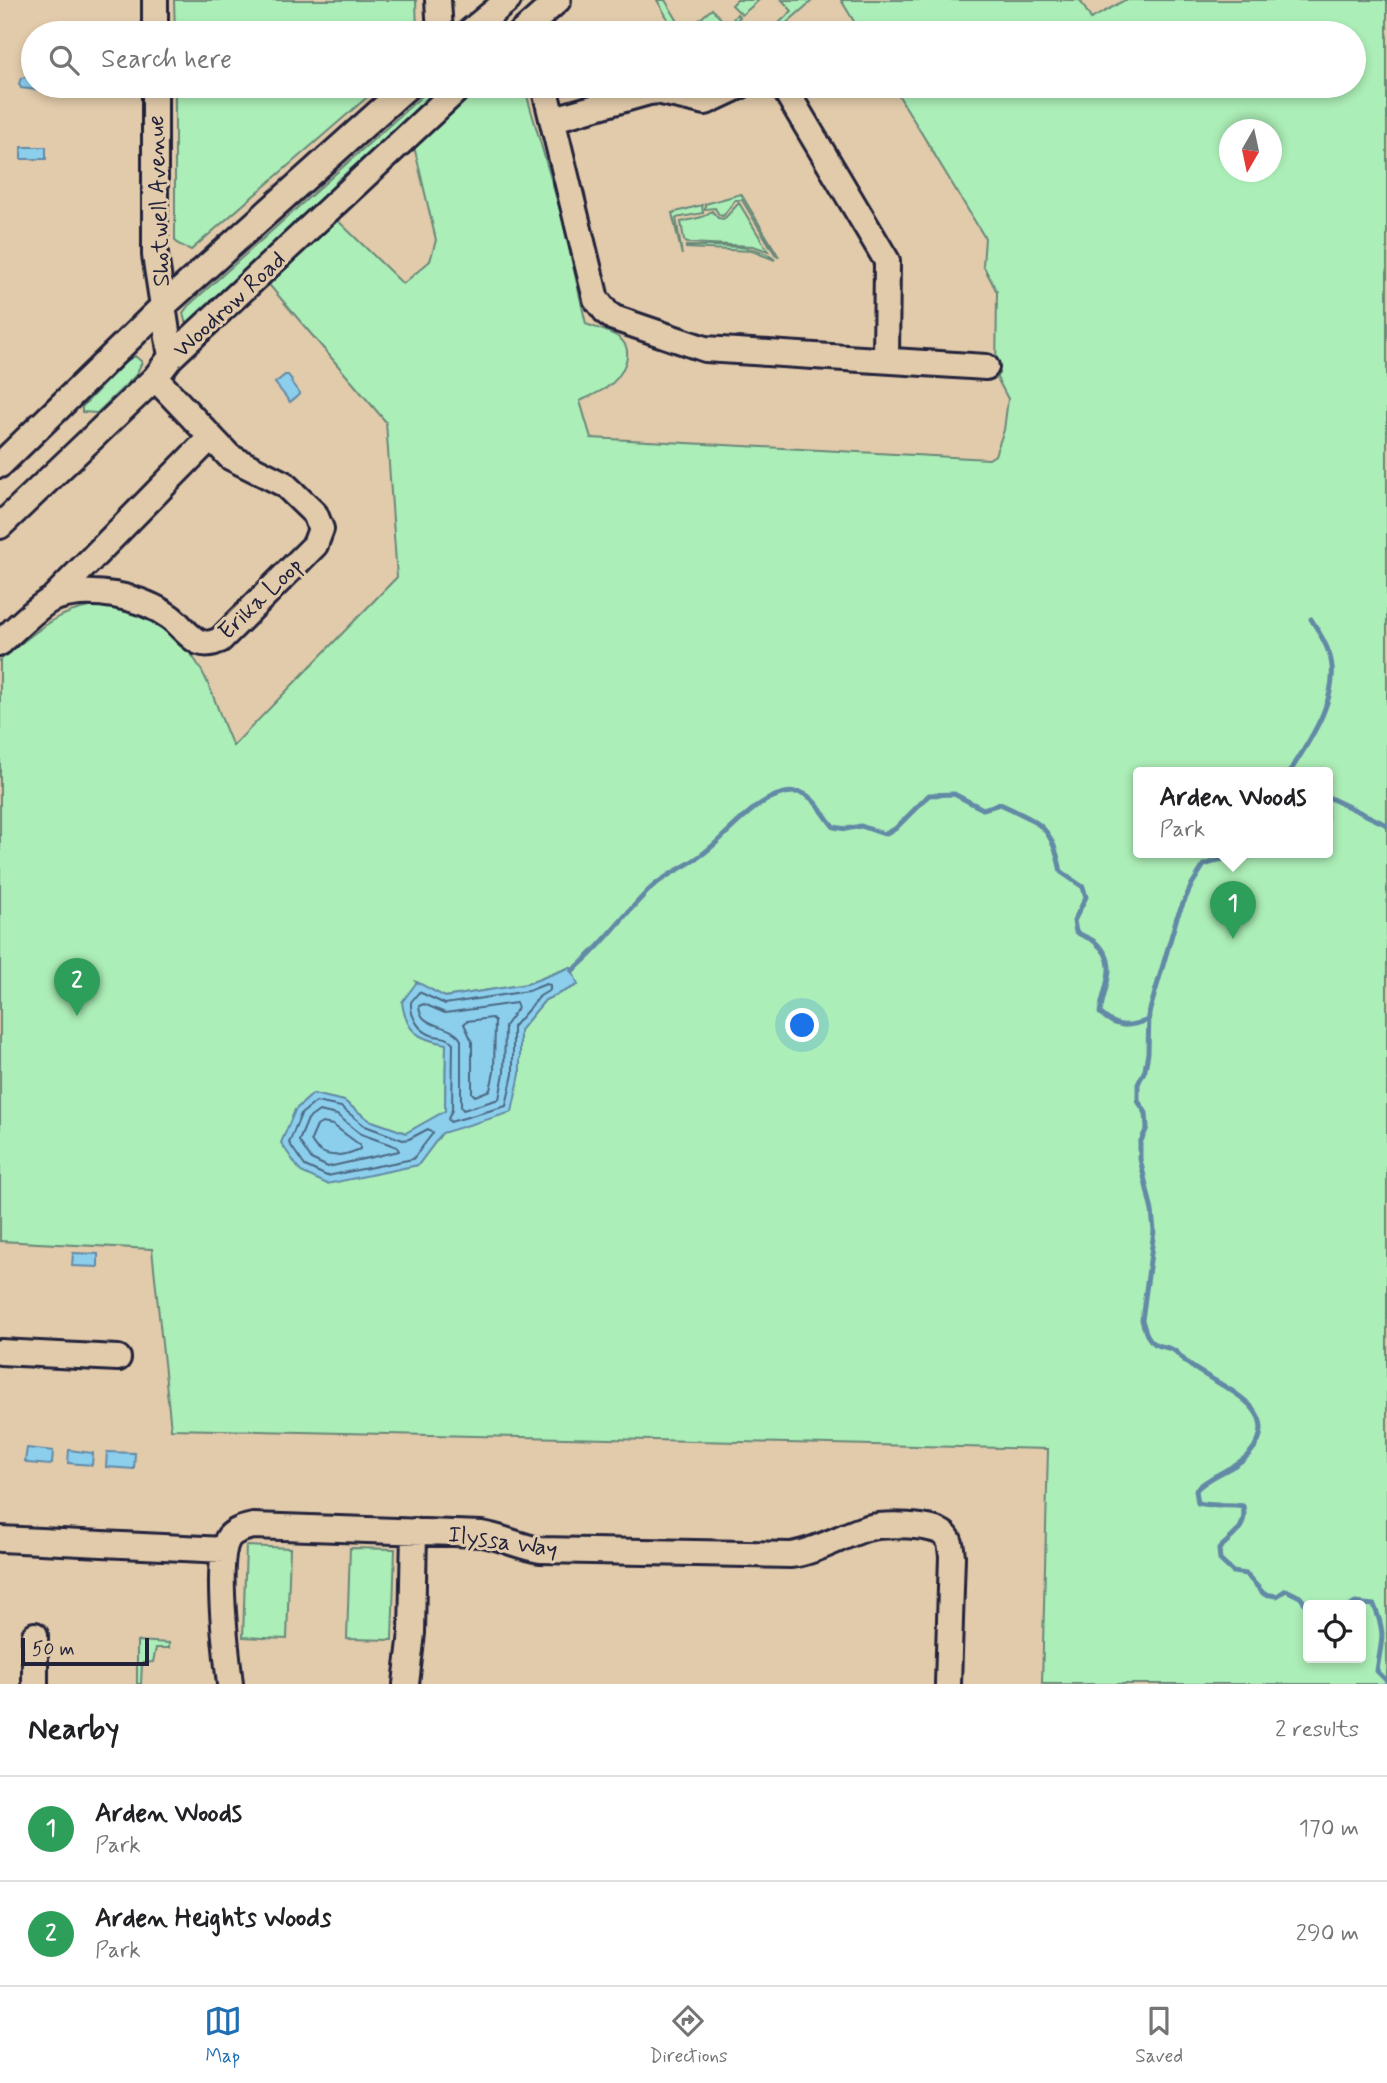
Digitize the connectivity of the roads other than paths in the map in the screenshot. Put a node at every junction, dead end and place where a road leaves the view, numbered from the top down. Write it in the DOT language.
graph roads {
  1 [pos="155,0"];
  2 [pos="438,0"];
  3 [pos="558,0"];
  4 [pos="507,1"];
  5 [pos="155,21"];
  6 [pos="439,21"];
  7 [pos="483,21"];
  8 [pos="519,21"];
  9 [pos="536,21"];
  10 [pos="155,98"];
  11 [pos="395,98"];
  12 [pos="448,98"];
  13 [pos="548,98"];
  14 [pos="628,98"];
  15 [pos="688,98"];
  16 [pos="714,98"];
  17 [pos="790,98"];
  18 [pos="554,119"];
  19 [pos="163,306"];
  20 [pos="171,357"];
  21 [pos="886,360"];
  22 [pos="986,367"];
  23 [pos="155,378"];
  24 [pos="211,437"];
  25 [pos="0,465"];
  26 [pos="0,526"];
  27 [pos="53,598"];
  28 [pos="0,643"];
  29 [pos="0,1352"];
  30 [pos="118,1358"];
  31 [pos="414,1531"];
  32 [pos="0,1539"];
  33 [pos="224,1550"];
  34 [pos="35,1635"];
  35 [pos="35,1684"];
  36 [pos="230,1684"];
  37 [pos="406,1684"];
  38 [pos="948,1684"];
  1 -- 5 [label="street"];
  2 -- 6 [label="street"];
  3 -- 9 [label="street"];
  4 -- 7 [label="street"];
  4 -- 8 [label="street"];
  10 -- 19 [label="street, Shotwell Avenue"];
  11 -- 19 [label="street, Woodrow Road"];
  12 -- 20 [label="street, Woodrow Road"];
  13 -- 18 [label="street"];
  14 -- 18 [label="street"];
  15 -- 16 [label="street"];
  17 -- 21 [label="street"];
  18 -- 21 [label="street"];
  19 -- 20 [label="street, Shotwell Avenue"];
  19 -- 25 [label="street, Woodrow Road"];
  20 -- 23 [label="street, Woodrow Road"];
  21 -- 22 [label="street"];
  23 -- 24 [label="street, Erika Loop"];
  23 -- 26 [label="street, Woodrow Road"];
  24 -- 27 [label="street"];
  24 -- 27 [label="street, Erika Loop"];
  27 -- 28 [label="street"];
  29 -- 30 [label="street"];
  31 -- 33 [label="street, Ilyssa Way"];
  31 -- 37 [label="street"];
  31 -- 38 [label="street, Ilyssa Way"];
  32 -- 33 [label="street"];
  33 -- 36 [label="street"];
  34 -- 35 [label="street"];
}
